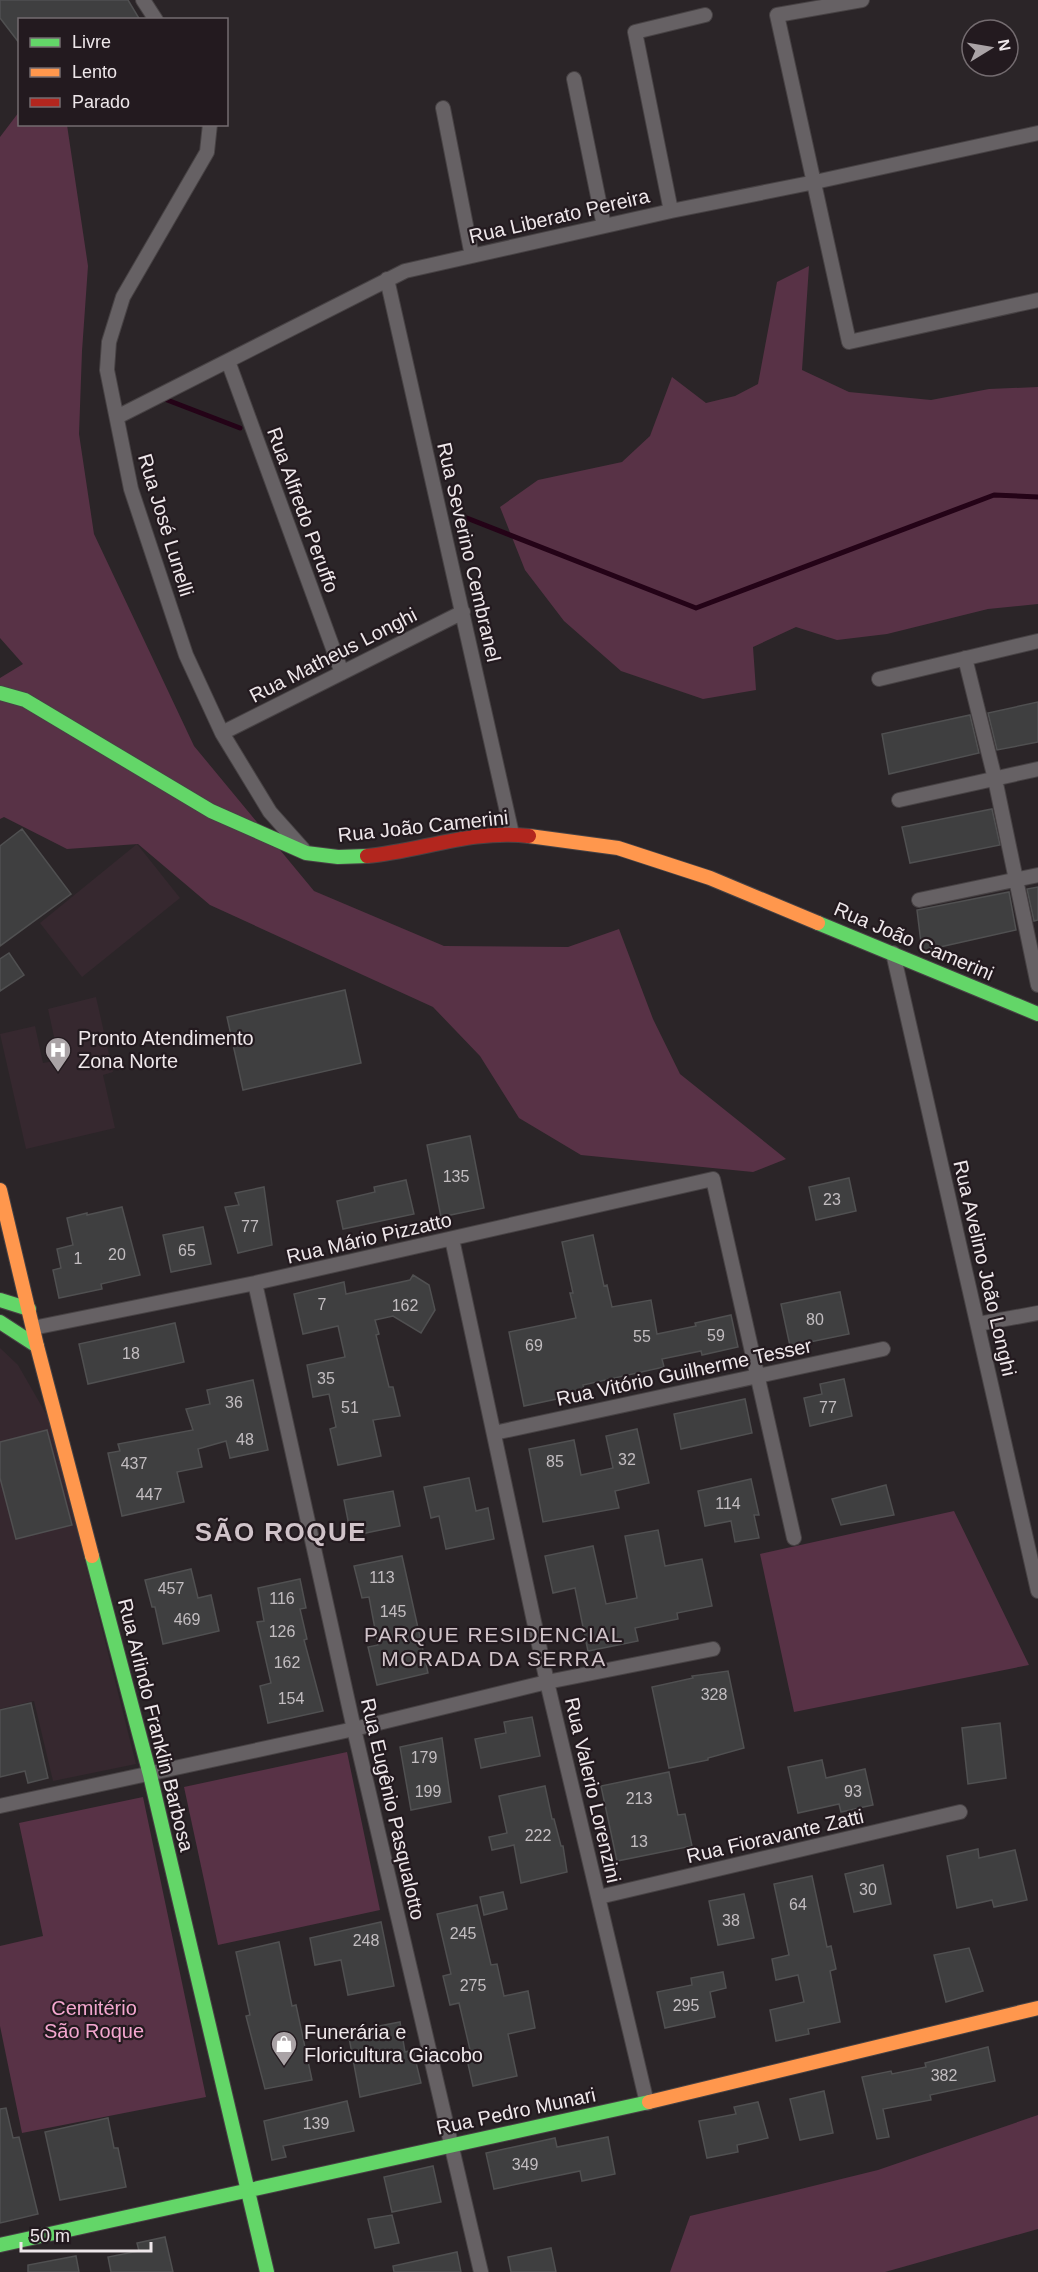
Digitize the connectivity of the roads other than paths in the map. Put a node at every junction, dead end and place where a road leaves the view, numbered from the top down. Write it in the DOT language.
graph roads {
  1 [pos="143,0"];
  2 [pos="862,0"];
  3 [pos="705,15"];
  4 [pos="155,18"];
  5 [pos="574,79"];
  6 [pos="443,108"];
  7 [pos="210,126"];
  8 [pos="1038,133"];
  9 [pos="815,182"];
  10 [pos="671,211"];
  11 [pos="604,226"];
  12 [pos="472,256"];
  13 [pos="387,279"];
  14 [pos="1038,300"];
  15 [pos="228,361"];
  16 [pos="117,417"];
  17 [pos="463,612"];
  18 [pos="1038,641"];
  19 [pos="965,658"];
  20 [pos="342,673"];
  21 [pos="879,679"];
  22 [pos="0,693"];
  23 [pos="222,733"];
  24 [pos="1038,769"];
  25 [pos="994,779"];
  26 [pos="899,800"];
  27 [pos="512,834"];
  28 [pos="306,853"];
  29 [pos="1038,875"];
  30 [pos="1016,880"];
  31 [pos="919,900"];
  32 [pos="893,953"];
  33 [pos="1038,985"];
  34 [pos="1038,1014"];
  35 [pos="0,1190"];
  36 [pos="453,1239"];
  37 [pos="255,1283"];
  38 [pos="0,1300"];
  39 [pos="29,1310"];
  40 [pos="1038,1312"];
  41 [pos="0,1322"];
  42 [pos="978,1324"];
  43 [pos="33,1328"];
  44 [pos="37,1346"];
  45 [pos="883,1349"];
  46 [pos="758,1376"];
  47 [pos="494,1433"];
  48 [pos="794,1538"];
  49 [pos="1038,1591"];
  50 [pos="713,1649"];
  51 [pos="548,1682"];
  52 [pos="354,1729"];
  53 [pos="150,1775"];
  54 [pos="0,1806"];
  55 [pos="960,1812"];
  56 [pos="599,1897"];
  57 [pos="1038,2008"];
  58 [pos="647,2103"];
  59 [pos="452,2144"];
  60 [pos="247,2189"];
  61 [pos="0,2245"];
  62 [pos="267,2272"];
  63 [pos="481,2272"];
  1 -- 4 [label="street"];
  2 -- 9 [label="street"];
  3 -- 10 [label="street"];
  5 -- 11 [label="street"];
  6 -- 12 [label="street"];
  7 -- 16 [label="street, Rua José Lunelli"];
  8 -- 9 [label="street, Rua Liberato Pereira"];
  9 -- 10 [label="street, Rua Liberato Pereira"];
  9 -- 14 [label="street"];
  10 -- 11 [label="street, Rua Liberato Pereira"];
  11 -- 12 [label="street, Rua Liberato Pereira"];
  12 -- 13 [label="street, Rua Liberato Pereira"];
  13 -- 15 [label="street, Rua Liberato Pereira"];
  13 -- 17 [label="street, Rua Severino Cembranel"];
  15 -- 16 [label="street, Rua Liberato Pereira"];
  15 -- 20 [label="street, Rua Alfredo Peruffo"];
  16 -- 23 [label="street, Rua José Lunelli"];
  17 -- 20 [label="street, Rua Matheus Longhi"];
  17 -- 27 [label="street, Rua Severino Cembranel"];
  18 -- 19 [label="street"];
  19 -- 21 [label="street"];
  19 -- 25 [label="street"];
  20 -- 23 [label="street, Rua Matheus Longhi"];
  22 -- 28 [label="street, Rua João Camerini"];
  23 -- 28 [label="street, Rua José Lunelli"];
  24 -- 25 [label="street"];
  25 -- 26 [label="street"];
  25 -- 30 [label="street"];
  27 -- 28 [label="street, Rua João Camerini"];
  27 -- 32 [label="street, Rua João Camerini"];
  29 -- 30 [label="street"];
  30 -- 31 [label="street"];
  30 -- 33 [label="street"];
  32 -- 34 [label="street, Rua João Camerini"];
  32 -- 42 [label="street, Rua Avelino João Longhi"];
  35 -- 39 [label="street, Rua Arlindo Franklin Barbosa"];
  36 -- 37 [label="street, Rua Mário Pizzatto"];
  36 -- 46 [label="street, Rua Mário Pizzatto"];
  36 -- 47 [label="street, Rua Valerio Lorenzini"];
  37 -- 43 [label="street, Rua Mário Pizzatto"];
  37 -- 52 [label="street, Rua Eugênio Pasqualotto"];
  38 -- 39 [label="street"];
  39 -- 43 [label="street, Rua Arlindo Franklin Barbosa"];
  40 -- 42 [label="street"];
  41 -- 44 [label="street"];
  42 -- 49 [label="street, Rua Avelino João Longhi"];
  43 -- 44 [label="street, Rua Arlindo Franklin Barbosa"];
  44 -- 53 [label="street, Rua Arlindo Franklin Barbosa"];
  45 -- 46 [label="street, Rua Vitório Guilherme Tesser"];
  46 -- 47 [label="street, Rua Vitório Guilherme Tesser"];
  46 -- 48 [label="street"];
  47 -- 51 [label="street, Rua Valerio Lorenzini"];
  50 -- 51 [label="street"];
  51 -- 52 [label="street"];
  51 -- 56 [label="street, Rua Valerio Lorenzini"];
  52 -- 53 [label="street"];
  52 -- 59 [label="street, Rua Eugênio Pasqualotto"];
  53 -- 54 [label="street"];
  53 -- 60 [label="street, Rua Arlindo Franklin Barbosa"];
  55 -- 56 [label="street, Rua Fioravante Zatti"];
  56 -- 58 [label="street, Rua Valerio Lorenzini"];
  57 -- 58 [label="street, Rua Pedro Munari"];
  58 -- 59 [label="street, Rua Pedro Munari"];
  59 -- 60 [label="street, Rua Pedro Munari"];
  59 -- 63 [label="street, Rua Eugênio Pasqualotto"];
  60 -- 61 [label="street, Rua Pedro Munari"];
  60 -- 62 [label="street, Rua Arlindo Franklin Barbosa"];
}
